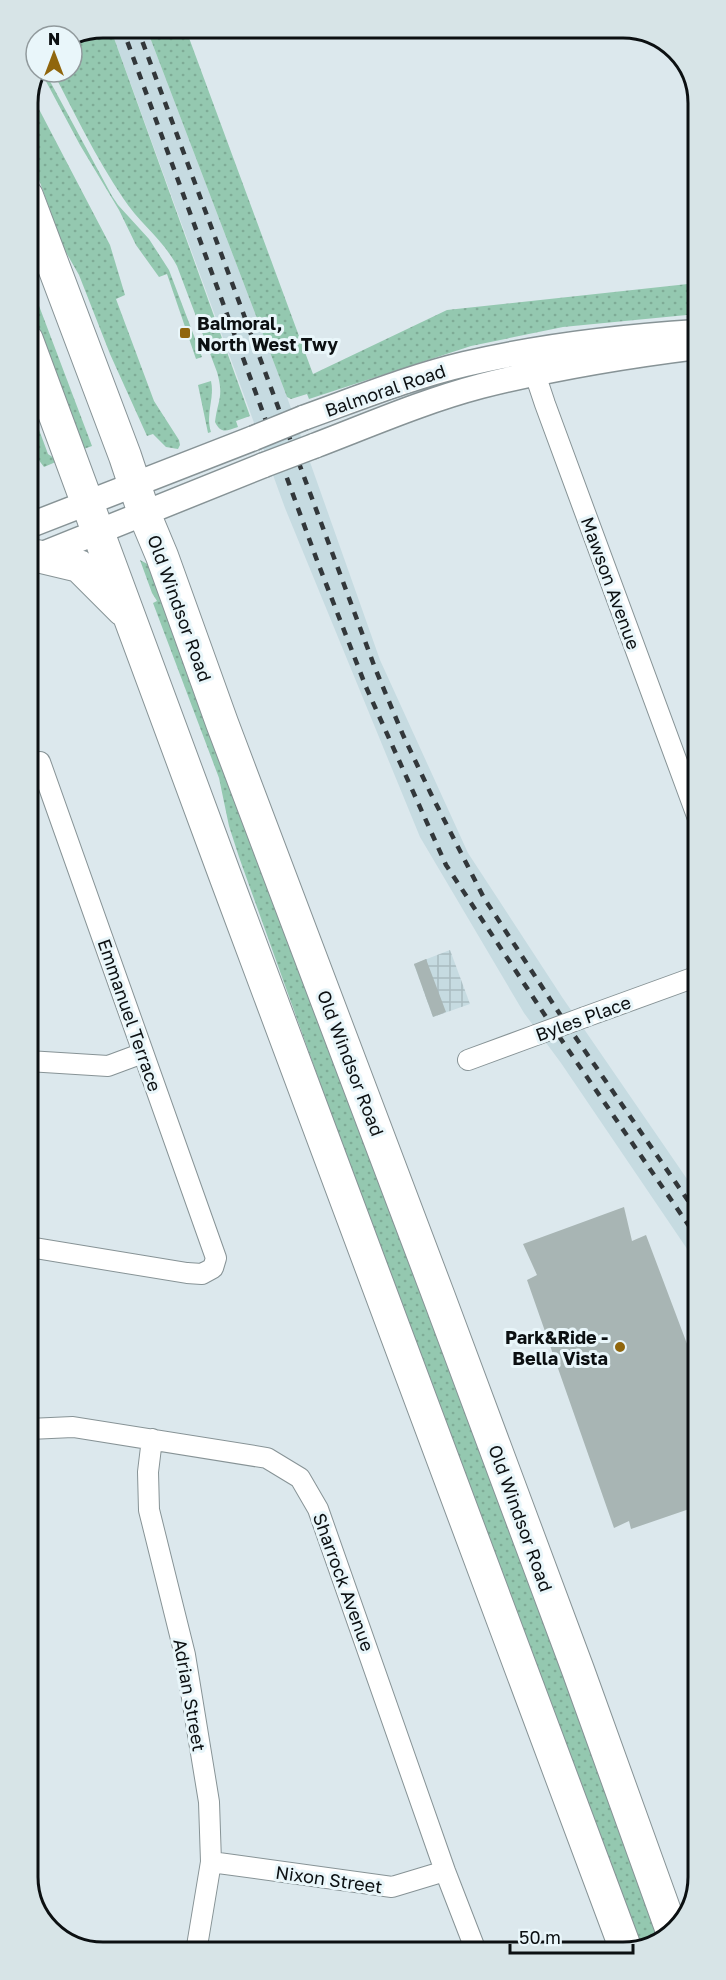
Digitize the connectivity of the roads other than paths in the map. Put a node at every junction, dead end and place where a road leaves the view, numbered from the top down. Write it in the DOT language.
graph roads {
  1 [pos="38,226"];
  2 [pos="688,333"];
  3 [pos="688,348"];
  4 [pos="528,350"];
  5 [pos="38,370"];
  6 [pos="536,374"];
  7 [pos="139,499"];
  8 [pos="92,517"];
  9 [pos="38,525"];
  10 [pos="38,554"];
  11 [pos="38,559"];
  12 [pos="128,614"];
  13 [pos="40,762"];
  14 [pos="688,791"];
  15 [pos="688,980"];
  16 [pos="143,1053"];
  17 [pos="468,1060"];
  18 [pos="38,1062"];
  19 [pos="38,1249"];
  20 [pos="38,1429"];
  21 [pos="152,1439"];
  22 [pos="211,1862"];
  23 [pos="445,1871"];
  24 [pos="669,1923"];
  25 [pos="198,1942"];
  26 [pos="473,1942"];
  27 [pos="623,1942"];
  1 -- 7 [label="highway, Old Windsor Road"];
  2 -- 4 [label="street, Balmoral Road"];
  3 -- 6 [label="street, Balmoral Road"];
  4 -- 6 [label="street, Mawson Avenue"];
  4 -- 7 [label="street, Balmoral Road, bridge"];
  5 -- 8 [label="highway"];
  6 -- 7 [label="street, Balmoral Road, bridge"];
  6 -- 14 [label="street, Mawson Avenue"];
  7 -- 8 [label="street"];
  7 -- 24 [label="highway, Old Windsor Road"];
  8 -- 9 [label="street"];
  8 -- 10 [label="street"];
  8 -- 12 [label="highway"];
  11 -- 12 [label="highway"];
  12 -- 27 [label="highway"];
  13 -- 16 [label="street, Emmanuel Terrace"];
  15 -- 17 [label="street, Byles Place, bridge"];
  16 -- 18 [label="street"];
  16 -- 19 [label="street, Emmanuel Terrace"];
  20 -- 21 [label="street, Sharrock Avenue"];
  21 -- 22 [label="street, Adrian Street"];
  21 -- 23 [label="street, Sharrock Avenue"];
  22 -- 23 [label="street, Nixon Street"];
  22 -- 25 [label="street, Adrian Street"];
  23 -- 26 [label="street, Sharrock Avenue"];
}
